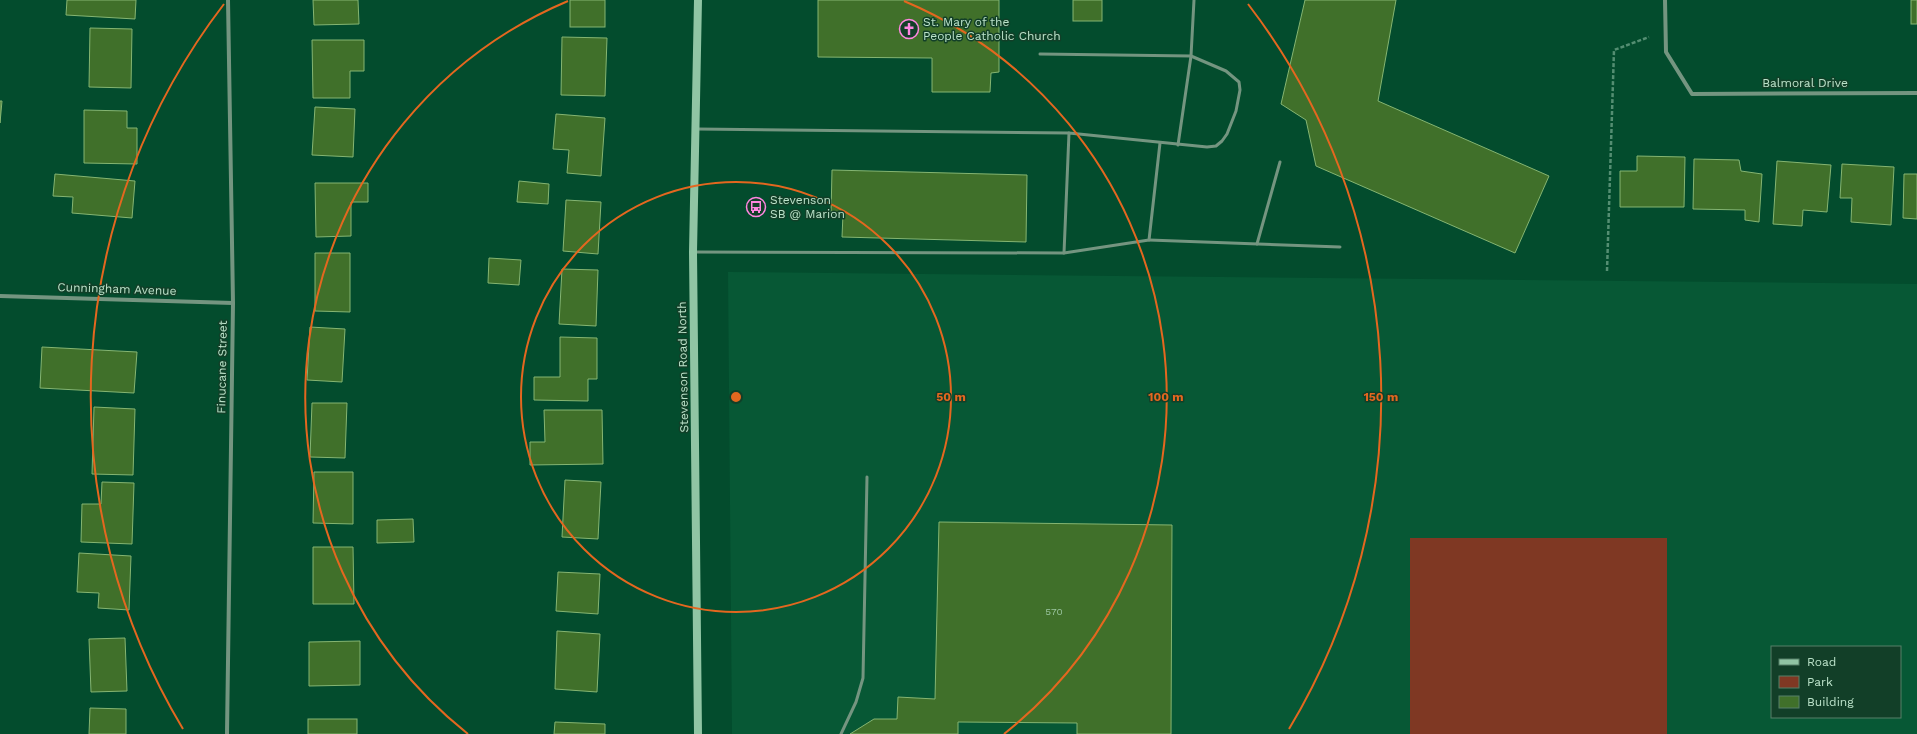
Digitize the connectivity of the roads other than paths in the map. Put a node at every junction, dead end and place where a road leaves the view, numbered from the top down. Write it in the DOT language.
graph roads {
  1 [pos="228,0"];
  2 [pos="698,0"];
  3 [pos="1194,0"];
  4 [pos="1665,0"];
  5 [pos="1040,54"];
  6 [pos="1191,56"];
  7 [pos="1917,93"];
  8 [pos="695,129"];
  9 [pos="1069,133"];
  10 [pos="1160,143"];
  11 [pos="1178,144"];
  12 [pos="1280,162"];
  13 [pos="1149,240"];
  14 [pos="1257,244"];
  15 [pos="1340,247"];
  16 [pos="693,252"];
  17 [pos="1064,253"];
  18 [pos="0,296"];
  19 [pos="233,303"];
  20 [pos="867,477"];
  21 [pos="227,734"];
  22 [pos="698,734"];
  23 [pos="841,734"];
  1 -- 19 [label="street, Finucane Street"];
  2 -- 8 [label="main road, Stevenson Road North"];
  3 -- 6 [label="lane"];
  4 -- 7 [label="street, Balmoral Drive"];
  5 -- 6 [label="lane"];
  6 -- 11 [label="lane"];
  6 -- 11 [label="lane"];
  8 -- 9 [label="lane"];
  8 -- 16 [label="main road, Stevenson Road North"];
  9 -- 10 [label="lane"];
  9 -- 17 [label="lane"];
  10 -- 11 [label="lane"];
  10 -- 13 [label="lane"];
  12 -- 14 [label="lane"];
  13 -- 14 [label="lane"];
  13 -- 17 [label="lane"];
  14 -- 15 [label="lane"];
  16 -- 17 [label="lane"];
  16 -- 22 [label="main road, Stevenson Road North"];
  18 -- 19 [label="street, Cunningham Avenue"];
  19 -- 21 [label="street, Finucane Street"];
  20 -- 23 [label="lane"];
}
